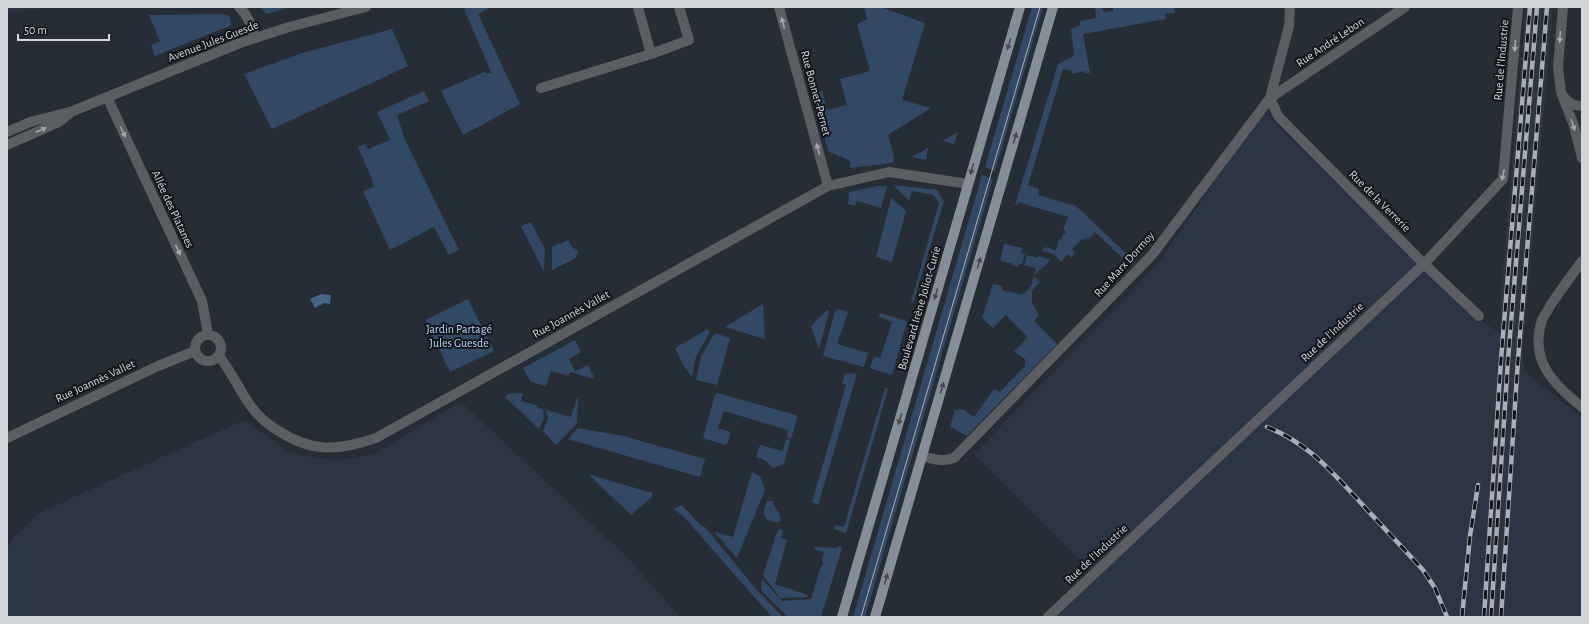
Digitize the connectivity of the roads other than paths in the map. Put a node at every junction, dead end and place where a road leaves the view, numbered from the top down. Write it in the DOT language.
graph roads {
  1 [pos="239,7"];
  2 [pos="366,7"];
  3 [pos="638,7"];
  4 [pos="679,7"];
  5 [pos="779,7"];
  6 [pos="1020,7"];
  7 [pos="1053,7"];
  8 [pos="1290,7"];
  9 [pos="1405,7"];
  10 [pos="1518,7"];
  11 [pos="1562,7"];
  12 [pos="255,38"];
  13 [pos="651,54"];
  14 [pos="541,88"];
  15 [pos="1561,92"];
  16 [pos="107,97"];
  17 [pos="1270,98"];
  18 [pos="1582,106"];
  19 [pos="73,111"];
  20 [pos="7,132"];
  21 [pos="7,145"];
  22 [pos="1582,158"];
  23 [pos="968,184"];
  24 [pos="828,186"];
  25 [pos="1582,262"];
  26 [pos="1424,264"];
  27 [pos="1479,316"];
  28 [pos="208,334"];
  29 [pos="195,352"];
  30 [pos="219,356"];
  31 [pos="1582,407"];
  32 [pos="7,438"];
  33 [pos="922,456"];
  34 [pos="842,617"];
  35 [pos="875,617"];
  36 [pos="1048,617"];
  1 -- 12 [label="street"];
  2 -- 12 [label="street, Avenue Jules Guesde"];
  3 -- 13 [label="street"];
  4 -- 13 [label="street"];
  24 -- 5 [label="street, Rue Bonnet-Pernet, one-way"];
  6 -- 23 [label="main road, Boulevard Irène Joliot-Curie, one-way"];
  33 -- 7 [label="main road, one-way"];
  8 -- 17 [label="street, Rue Marx Dormoy"];
  9 -- 17 [label="street, Rue André Lebon"];
  10 -- 26 [label="street, Rue de l'Industrie, one-way"];
  11 -- 15 [label="street, one-way"];
  12 -- 16 [label="street, Avenue Jules Guesde"];
  13 -- 14 [label="street"];
  15 -- 18 [label="street"];
  15 -- 22 [label="street, one-way"];
  16 -- 19 [label="street, Avenue Jules Guesde"];
  16 -- 28 [label="street, Allée des Platanes, one-way"];
  17 -- 26 [label="street, Rue de la Verrerie"];
  17 -- 33 [label="street, Rue Marx Dormoy"];
  19 -- 20 [label="street, Avenue Jules Guesde"];
  21 -- 19 [label="street, Avenue Jules Guesde, one-way"];
  23 -- 24 [label="street, Rue Joannès Vallet"];
  23 -- 34 [label="main road, Boulevard Irène Joliot-Curie, one-way"];
  24 -- 30 [label="street, Rue Joannès Vallet"];
  25 -- 31 [label="street"];
  26 -- 27 [label="street, Rue de la Verrerie"];
  26 -- 36 [label="street, Rue de l'Industrie"];
  28 -- 29 [label="street"];
  28 -- 30 [label="street"];
  29 -- 30 [label="street"];
  29 -- 32 [label="street, Rue Joannès Vallet"];
  35 -- 33 [label="main road, one-way"];
}
